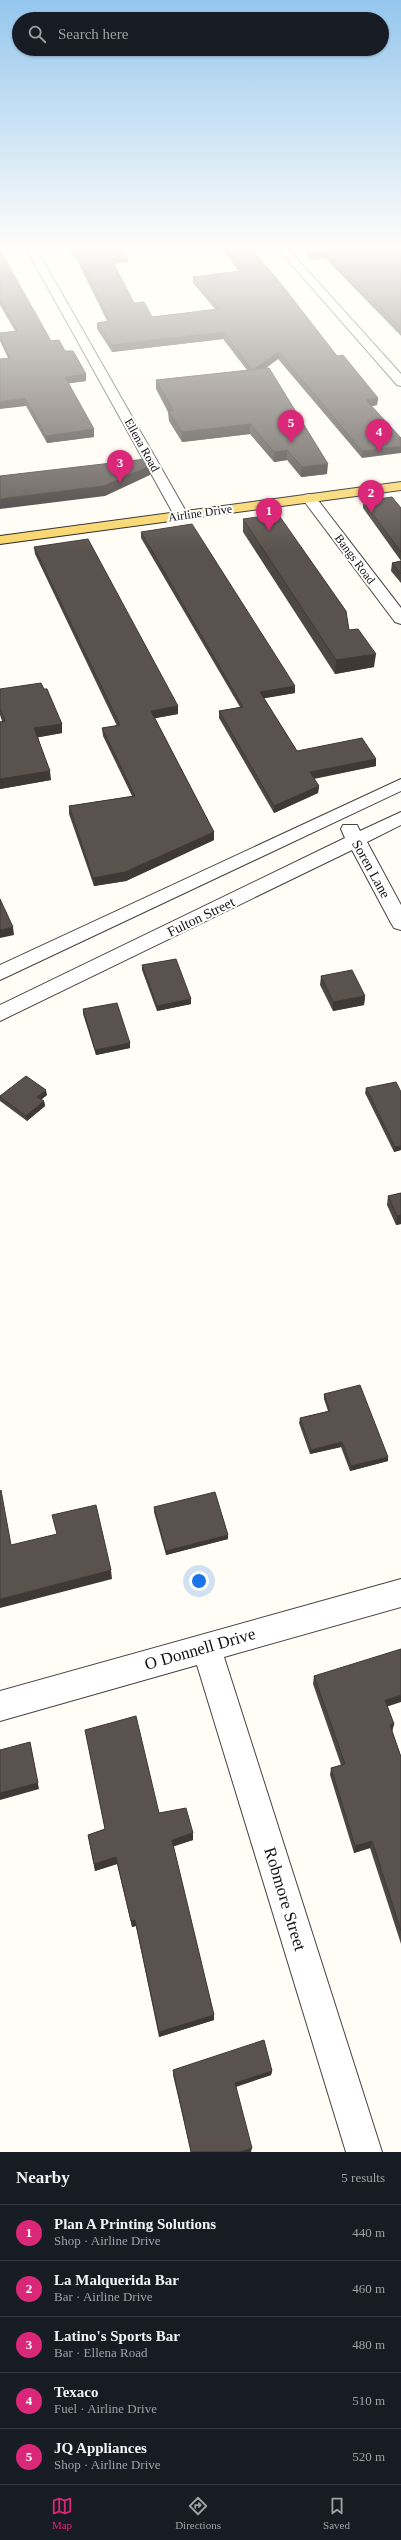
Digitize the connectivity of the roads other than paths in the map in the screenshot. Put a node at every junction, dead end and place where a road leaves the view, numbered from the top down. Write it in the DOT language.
graph roads {
  1 [pos="88,350"];
  2 [pos="373,350"];
  3 [pos="401,382"];
  4 [pos="401,486"];
  5 [pos="309,498"];
  6 [pos="181,515"];
  7 [pos="0,540"];
  8 [pos="401,619"];
  9 [pos="401,784"];
  10 [pos="342,814"];
  11 [pos="401,818"];
  12 [pos="356,841"];
  13 [pos="401,923"];
  14 [pos="0,973"];
  15 [pos="0,1014"];
  16 [pos="401,1593"];
  17 [pos="206,1647"];
  18 [pos="0,1706"];
  19 [pos="364,2152"];
  1 -- 6 [label="street, Ellena Road"];
  2 -- 3 [label="street"];
  4 -- 5 [label="main road, Airline Drive"];
  5 -- 6 [label="main road, Airline Drive"];
  5 -- 8 [label="street, Bangs Road"];
  6 -- 7 [label="main road, Airline Drive"];
  9 -- 10 [label="street"];
  10 -- 12 [label="street, Soren Lane"];
  10 -- 14 [label="street"];
  11 -- 12 [label="street, Fulton Street"];
  12 -- 13 [label="street, Soren Lane"];
  12 -- 15 [label="street, Fulton Street"];
  16 -- 17 [label="street, O Donnell Drive"];
  17 -- 18 [label="street, O Donnell Drive"];
  17 -- 19 [label="street, Robmore Street"];
}
